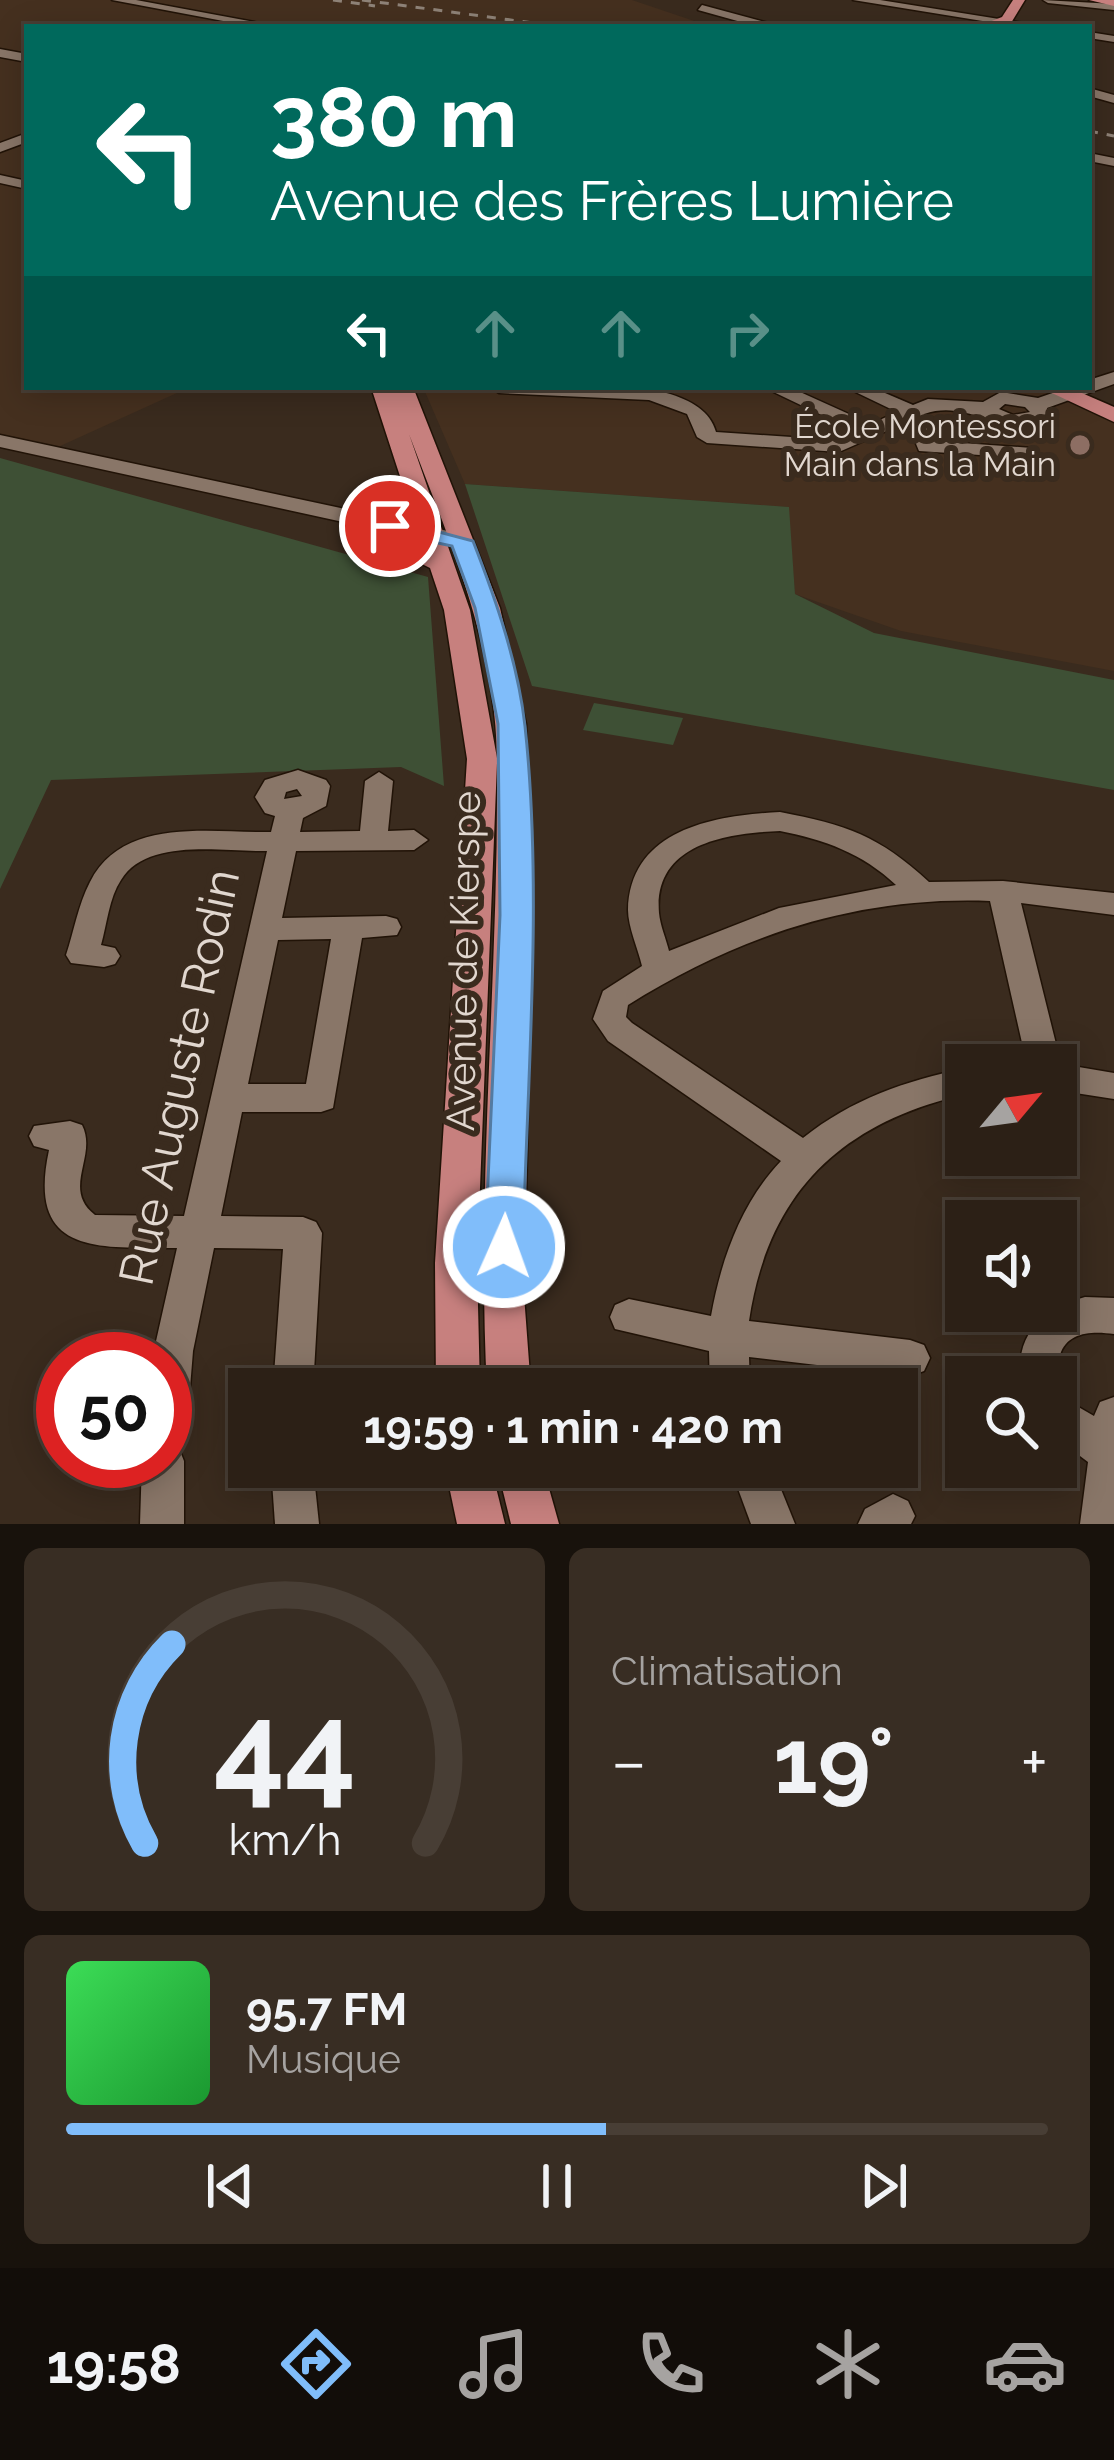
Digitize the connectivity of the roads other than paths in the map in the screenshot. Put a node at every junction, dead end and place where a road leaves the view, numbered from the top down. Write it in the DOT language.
graph roads {
  1 [pos="117,0"];
  2 [pos="858,0"];
  3 [pos="1049,0"];
  4 [pos="1096,0"];
  5 [pos="712,2"];
  6 [pos="1114,4"];
  7 [pos="1010,11"];
  8 [pos="981,13"];
  9 [pos="257,24"];
  10 [pos="765,24"];
  11 [pos="383,390"];
  12 [pos="403,390"];
  13 [pos="607,390"];
  14 [pos="780,390"];
  15 [pos="862,390"];
  16 [pos="643,391"];
  17 [pos="1063,393"];
  18 [pos="992,398"];
  19 [pos="1114,403"];
  20 [pos="913,412"];
  21 [pos="1114,416"];
  22 [pos="871,431"];
  23 [pos="0,441"];
  24 [pos="1025,452"];
  25 [pos="115,466"];
  26 [pos="420,499"];
  27 [pos="364,520"];
  28 [pos="391,543"];
  29 [pos="443,545"];
  30 [pos="379,781"];
  31 [pos="286,825"];
  32 [pos="373,840"];
  33 [pos="414,840"];
  34 [pos="1003,891"];
  35 [pos="922,892"];
  36 [pos="1114,904"];
  37 [pos="386,927"];
  38 [pos="348,928"];
  39 [pos="262,929"];
  40 [pos="104,956"];
  41 [pos="658,967"];
  42 [pos="1039,1044"];
  43 [pos="1077,1080"];
  44 [pos="945,1086"];
  45 [pos="1114,1086"];
  46 [pos="228,1099"];
  47 [pos="46,1136"];
  48 [pos="801,1156"];
  49 [pos="199,1234"];
  50 [pos="1114,1316"];
  51 [pos="629,1317"];
  52 [pos="177,1332"];
  53 [pos="724,1336"];
  54 [pos="1042,1356"];
  55 [pos="910,1358"];
  56 [pos="294,1368"];
  57 [pos="458,1368"];
  58 [pos="507,1368"];
  59 [pos="728,1368"];
  60 [pos="1077,1424"];
  61 [pos="1113,1442"];
  62 [pos="163,1488"];
  63 [pos="294,1488"];
  64 [pos="473,1488"];
  65 [pos="526,1488"];
  66 [pos="759,1488"];
  67 [pos="162,1524"];
  68 [pos="297,1524"];
  69 [pos="481,1524"];
  70 [pos="535,1524"];
  71 [pos="773,1524"];
  72 [pos="1102,1524"];
  1 -- 9 [label="street"];
  2 -- 8 [label="street"];
  3 -- 6 [label="street"];
  3 -- 7 [label="street"];
  4 -- 6 [label="main road"];
  5 -- 10 [label="street"];
  7 -- 8 [label="main road"];
  11 -- 26 [label="main road"];
  12 -- 29 [label="main road"];
  13 -- 16 [label="street"];
  14 -- 22 [label="street"];
  15 -- 20 [label="street"];
  16 -- 22 [label="street"];
  17 -- 18 [label="street"];
  17 -- 19 [label="main road"];
  17 -- 21 [label="main road"];
  18 -- 20 [label="street"];
  20 -- 22 [label="street"];
  20 -- 24 [label="street"];
  23 -- 25 [label="street"];
  25 -- 27 [label="street"];
  25 -- 28 [label="street"];
  26 -- 27 [label="street"];
  26 -- 29 [label="main road"];
  27 -- 29 [label="street"];
  28 -- 29 [label="main road"];
  29 -- 57 [label="main road, Avenue de Kierspe"];
  29 -- 58 [label="main road, Avenue de Kierspe"];
  30 -- 32 [label="street"];
  31 -- 32 [label="street"];
  31 -- 39 [label="street, Rue Auguste Rodin"];
  31 -- 40 [label="street"];
  32 -- 33 [label="street"];
  34 -- 35 [label="street"];
  34 -- 36 [label="street"];
  34 -- 42 [label="street"];
  35 -- 41 [label="street"];
  35 -- 41 [label="street"];
  37 -- 38 [label="street"];
  38 -- 39 [label="street"];
  38 -- 46 [label="street"];
  39 -- 46 [label="street, Rue Auguste Rodin"];
  41 -- 48 [label="street"];
  43 -- 45 [label="street"];
  44 -- 48 [label="street"];
  46 -- 49 [label="street, Rue Auguste Rodin"];
  47 -- 49 [label="street"];
  48 -- 53 [label="street"];
  49 -- 52 [label="street, Rue Auguste Rodin"];
  49 -- 56 [label="street"];
  50 -- 54 [label="street"];
  51 -- 53 [label="street"];
  53 -- 55 [label="street"];
  53 -- 59 [label="street"];
  60 -- 61 [label="street"];
  61 -- 72 [label="street"];
  62 -- 67 [label="street"];
  63 -- 68 [label="street"];
  64 -- 69 [label="main road"];
  65 -- 70 [label="main road"];
  66 -- 71 [label="street"];
}
